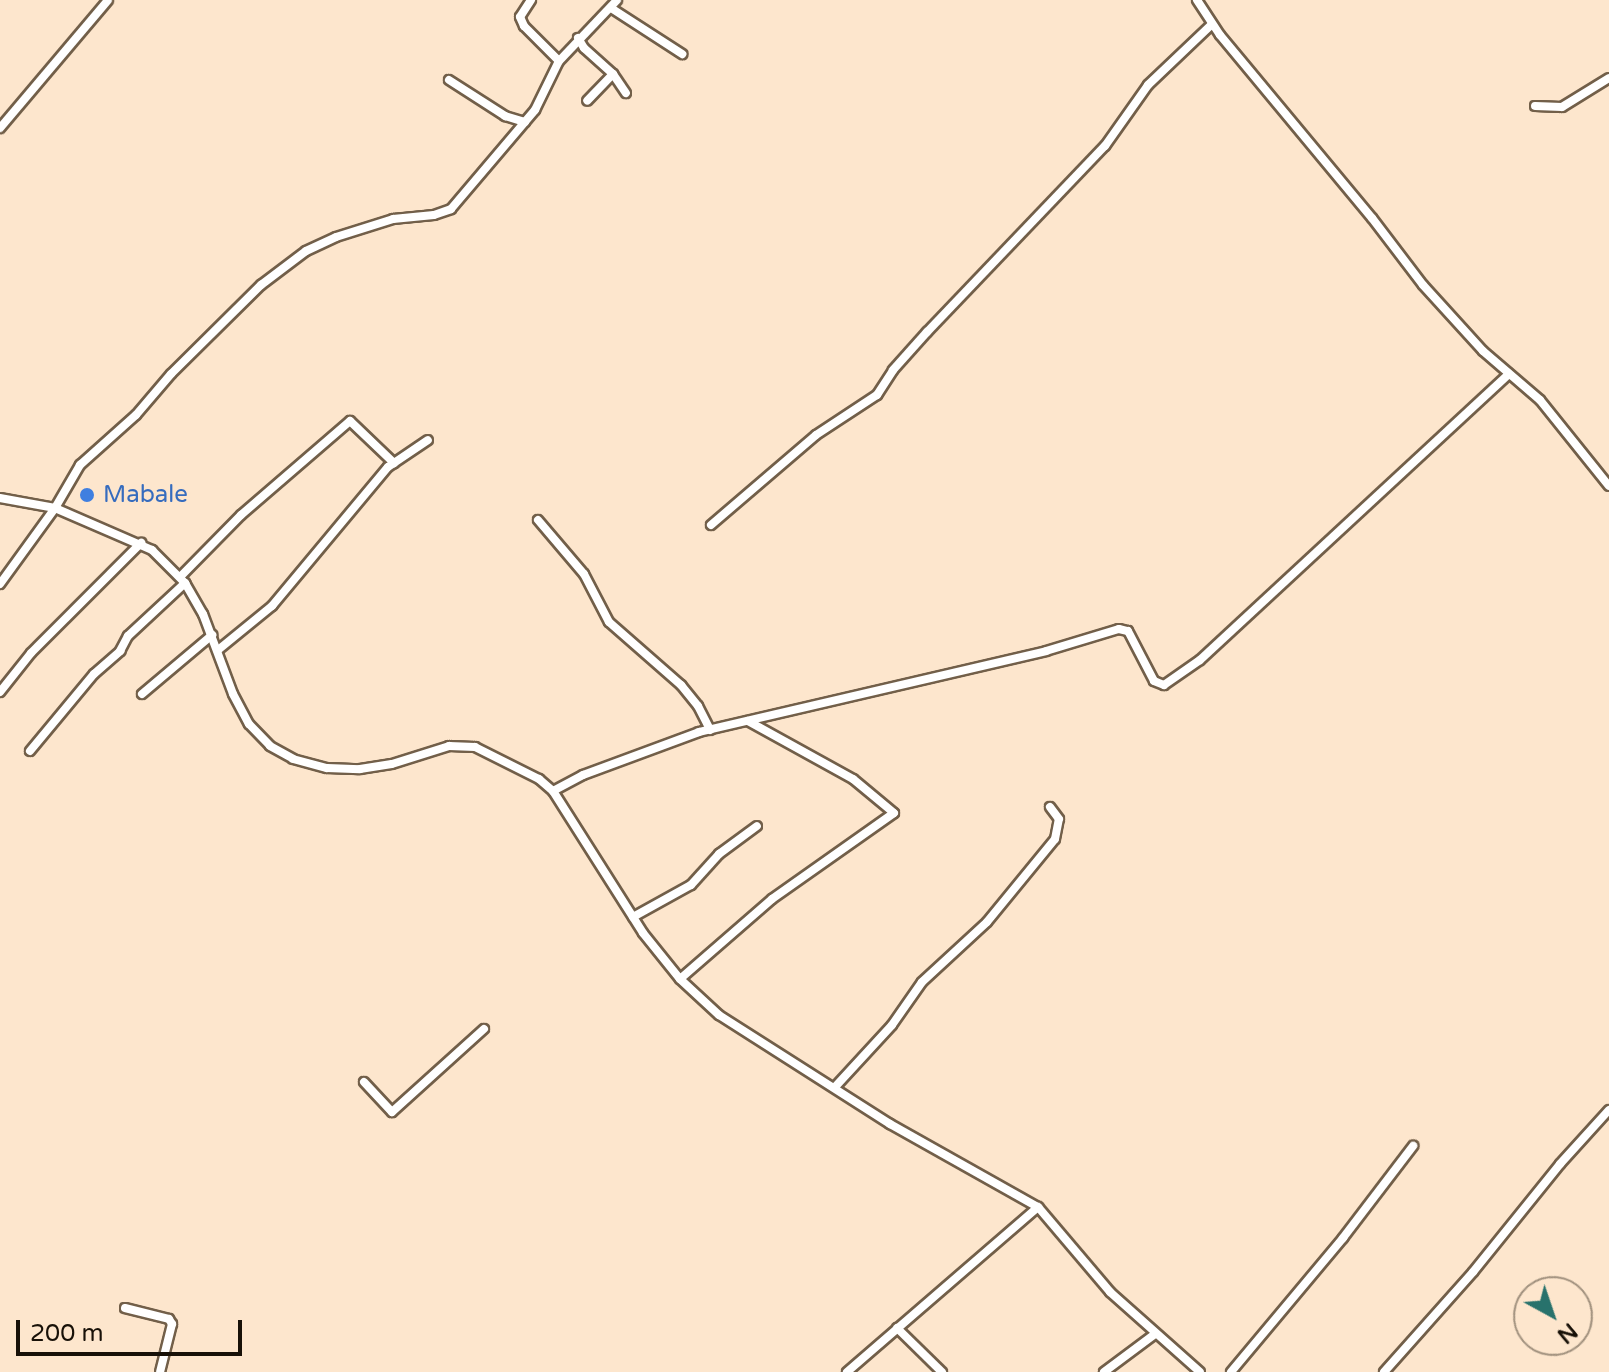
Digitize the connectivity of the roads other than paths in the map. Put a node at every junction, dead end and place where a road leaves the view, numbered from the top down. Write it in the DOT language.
graph roads {
  1 [pos="108,0"];
  2 [pos="531,0"];
  3 [pos="617,0"];
  4 [pos="1197,0"];
  5 [pos="611,8"];
  6 [pos="1212,24"];
  7 [pos="578,38"];
  8 [pos="682,54"];
  9 [pos="559,61"];
  10 [pos="613,74"];
  11 [pos="1609,78"];
  12 [pos="449,80"];
  13 [pos="626,93"];
  14 [pos="587,101"];
  15 [pos="1535,106"];
  16 [pos="525,122"];
  17 [pos="0,128"];
  18 [pos="1509,374"];
  19 [pos="428,440"];
  20 [pos="394,463"];
  21 [pos="1609,486"];
  22 [pos="0,498"];
  23 [pos="55,508"];
  24 [pos="538,520"];
  25 [pos="711,525"];
  26 [pos="141,543"];
  27 [pos="183,580"];
  28 [pos="0,584"];
  29 [pos="212,635"];
  30 [pos="218,650"];
  31 [pos="0,692"];
  32 [pos="142,694"];
  33 [pos="748,721"];
  34 [pos="710,730"];
  35 [pos="30,751"];
  36 [pos="553,791"];
  37 [pos="1050,807"];
  38 [pos="757,826"];
  39 [pos="633,917"];
  40 [pos="680,979"];
  41 [pos="484,1029"];
  42 [pos="364,1082"];
  43 [pos="835,1087"];
  44 [pos="1609,1110"];
  45 [pos="1413,1146"];
  46 [pos="1038,1207"];
  47 [pos="125,1308"];
  48 [pos="897,1328"];
  49 [pos="1155,1334"];
  50 [pos="160,1372"];
  51 [pos="847,1372"];
  52 [pos="942,1372"];
  53 [pos="1104,1372"];
  54 [pos="1200,1372"];
  55 [pos="1231,1372"];
  56 [pos="1384,1372"];
  1 -- 17 [label="street"];
  2 -- 9 [label="street"];
  3 -- 5 [label="street"];
  4 -- 6 [label="street"];
  5 -- 7 [label="street"];
  5 -- 8 [label="street"];
  6 -- 18 [label="street"];
  6 -- 25 [label="street"];
  7 -- 9 [label="street"];
  7 -- 10 [label="street"];
  9 -- 16 [label="street"];
  10 -- 13 [label="street"];
  10 -- 14 [label="street"];
  11 -- 15 [label="street"];
  12 -- 16 [label="street"];
  16 -- 23 [label="street"];
  18 -- 21 [label="street"];
  18 -- 33 [label="street"];
  19 -- 20 [label="street"];
  20 -- 27 [label="street"];
  20 -- 30 [label="street"];
  22 -- 23 [label="street"];
  23 -- 26 [label="street"];
  23 -- 28 [label="street"];
  24 -- 34 [label="street"];
  26 -- 27 [label="street"];
  26 -- 31 [label="street"];
  27 -- 29 [label="street"];
  27 -- 35 [label="street"];
  29 -- 30 [label="street"];
  29 -- 32 [label="street"];
  30 -- 36 [label="street"];
  33 -- 34 [label="street"];
  33 -- 40 [label="street"];
  34 -- 36 [label="street"];
  36 -- 39 [label="street"];
  37 -- 43 [label="street"];
  38 -- 39 [label="street"];
  39 -- 40 [label="street"];
  40 -- 43 [label="street"];
  41 -- 42 [label="street"];
  43 -- 46 [label="street"];
  44 -- 56 [label="street"];
  45 -- 55 [label="street"];
  46 -- 48 [label="street"];
  46 -- 49 [label="street"];
  47 -- 50 [label="street"];
  48 -- 51 [label="street"];
  48 -- 52 [label="street"];
  49 -- 53 [label="street"];
  49 -- 54 [label="street"];
}
